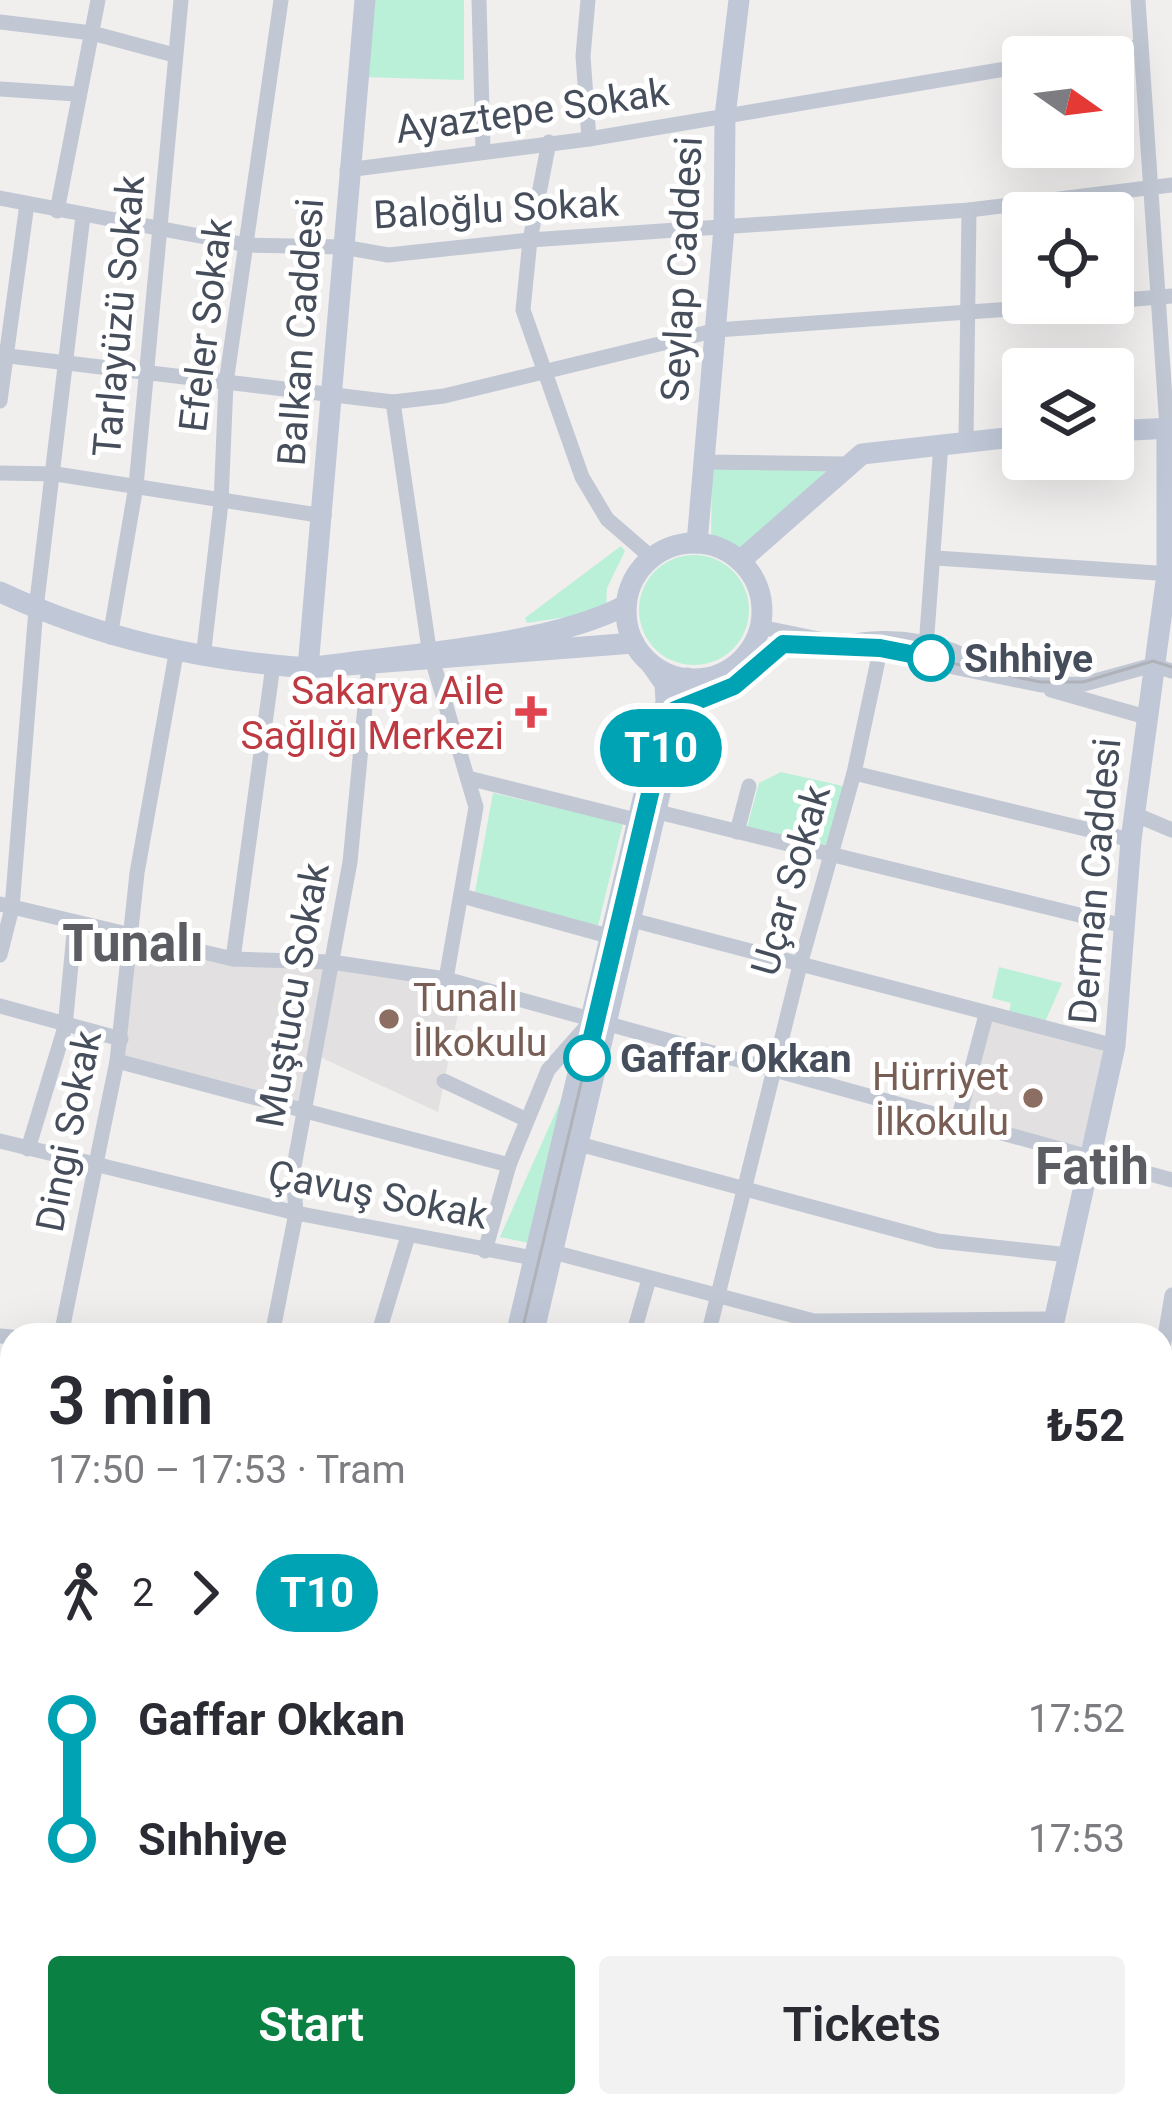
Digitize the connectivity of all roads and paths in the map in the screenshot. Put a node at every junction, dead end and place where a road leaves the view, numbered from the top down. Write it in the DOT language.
graph roads {
  1 [pos="98,0"];
  2 [pos="181,0"];
  3 [pos="281,0"];
  4 [pos="365,0"];
  5 [pos="479,0"];
  6 [pos="587,0"];
  7 [pos="740,0"];
  8 [pos="1138,0"];
  9 [pos="0,22"];
  10 [pos="92,33"];
  11 [pos="1138,46"];
  12 [pos="1134,47"];
  13 [pos="174,55"];
  14 [pos="1002,70"];
  15 [pos="0,89"];
  16 [pos="76,94"];
  17 [pos="725,116"];
  18 [pos="589,139"];
  19 [pos="549,142"];
  20 [pos="483,149"];
  21 [pos="347,170"];
  22 [pos="1172,185"];
  23 [pos="1148,186"];
  24 [pos="0,198"];
  25 [pos="27,204"];
  26 [pos="969,210"];
  27 [pos="57,211"];
  28 [pos="83,216"];
  29 [pos="724,228"];
  30 [pos="160,229"];
  31 [pos="530,240"];
  32 [pos="247,244"];
  33 [pos="344,247"];
  34 [pos="1165,297"];
  35 [pos="1134,300"];
  36 [pos="1002,310"];
  37 [pos="967,313"];
  38 [pos="716,330"];
  39 [pos="3,356"];
  40 [pos="70,364"];
  41 [pos="143,372"];
  42 [pos="543,372"];
  43 [pos="226,383"];
  44 [pos="328,395"];
  45 [pos="0,401"];
  46 [pos="393,402"];
  47 [pos="1170,428"];
  48 [pos="1134,430"];
  49 [pos="1002,437"];
  50 [pos="966,440"];
  51 [pos="940,444"];
  52 [pos="706,461"];
  53 [pos="845,464"];
  54 [pos="0,473"];
  55 [pos="56,475"];
  56 [pos="136,485"];
  57 [pos="221,503"];
  58 [pos="324,516"];
  59 [pos="697,543"];
  60 [pos="652,558"];
  61 [pos="936,558"];
  62 [pos="740,561"];
  63 [pos="1169,574"];
  64 [pos="0,592"];
  65 [pos="626,605"];
  66 [pos="36,609"];
  67 [pos="760,627"];
  68 [pos="110,637"];
  69 [pos="634,643"];
  70 [pos="845,644"];
  71 [pos="926,647"];
  72 [pos="880,651"];
  73 [pos="176,654"];
  74 [pos="430,655"];
  75 [pos="203,658"];
  76 [pos="368,664"];
  77 [pos="652,664"];
  78 [pos="273,665"];
  79 [pos="308,668"];
  80 [pos="1162,668"];
  81 [pos="985,673"];
  82 [pos="687,678"];
  83 [pos="1041,685"];
  84 [pos="1147,717"];
  85 [pos="854,773"];
  86 [pos="467,778"];
  87 [pos="749,786"];
  88 [pos="1134,814"];
  89 [pos="649,816"];
  90 [pos="1172,830"];
  91 [pos="737,832"];
  92 [pos="1131,840"];
  93 [pos="831,856"];
  94 [pos="462,896"];
  95 [pos="6,906"];
  96 [pos="632,920"];
  97 [pos="76,923"];
  98 [pos="1124,926"];
  99 [pos="612,937"];
  100 [pos="132,938"];
  101 [pos="0,955"];
  102 [pos="233,959"];
  103 [pos="331,962"];
  104 [pos="800,964"];
  105 [pos="446,979"];
  106 [pos="0,1006"];
  107 [pos="986,1015"];
  108 [pos="600,1021"];
  109 [pos="65,1027"];
  110 [pos="121,1039"];
  111 [pos="1115,1046"];
  112 [pos="117,1061"];
  113 [pos="774,1071"];
  114 [pos="444,1081"];
  115 [pos="304,1107"];
  116 [pos="527,1120"];
  117 [pos="958,1120"];
  118 [pos="0,1141"];
  119 [pos="579,1144"];
  120 [pos="28,1149"];
  121 [pos="1089,1159"];
  122 [pos="509,1165"];
  123 [pos="95,1166"];
  124 [pos="1172,1180"];
  125 [pos="746,1189"];
  126 [pos="296,1213"];
  127 [pos="408,1236"];
  128 [pos="485,1251"];
  129 [pos="543,1255"];
  130 [pos="1069,1255"];
  131 [pos="649,1279"];
  132 [pos="716,1296"];
  133 [pos="63,1323"];
  134 [pos="274,1323"];
  135 [pos="382,1323"];
  136 [pos="520,1323"];
  137 [pos="534,1323"];
  138 [pos="637,1323"];
  139 [pos="710,1323"];
  140 [pos="894,1323"];
  141 [pos="1055,1323"];
  1 -- 10 [label="street"];
  2 -- 13 [label="street, Tarlayüzü Sokak"];
  3 -- 32 [label="street, Efeler Sokak"];
  4 -- 21 [label="main road, Balkan Caddesi"];
  5 -- 20 [label="street"];
  6 -- 18 [label="street"];
  7 -- 17 [label="main road, Seylap Caddesi"];
  8 -- 11 [label="street"];
  9 -- 10 [label="street"];
  10 -- 13 [label="street"];
  10 -- 16 [label="street"];
  11 -- 12 [label="street"];
  11 -- 23 [label="street"];
  13 -- 30 [label="street, Tarlayüzü Sokak"];
  14 -- 17 [label="street, Ayaztepe Sokak"];
  15 -- 16 [label="street"];
  16 -- 27 [label="street"];
  17 -- 18 [label="street, Ayaztepe Sokak"];
  17 -- 29 [label="main road, Seylap Caddesi"];
  18 -- 19 [label="street, Ayaztepe Sokak"];
  19 -- 20 [label="street, Ayaztepe Sokak"];
  19 -- 31 [label="street"];
  20 -- 21 [label="street, Ayaztepe Sokak"];
  21 -- 33 [label="main road, Balkan Caddesi"];
  22 -- 23 [label="street, Baloğlu Sokak"];
  23 -- 26 [label="street, Baloğlu Sokak"];
  23 -- 34 [label="street"];
  24 -- 25 [label="street, Baloğlu Sokak"];
  25 -- 27 [label="street, Baloğlu Sokak"];
  25 -- 39 [label="street"];
  26 -- 29 [label="street, Baloğlu Sokak"];
  26 -- 37 [label="street"];
  27 -- 28 [label="street, Baloğlu Sokak"];
  28 -- 30 [label="street, Baloğlu Sokak"];
  28 -- 40 [label="street"];
  29 -- 31 [label="street, Baloğlu Sokak"];
  29 -- 38 [label="main road, Seylap Caddesi"];
  30 -- 32 [label="street, Baloğlu Sokak"];
  30 -- 41 [label="street, Tarlayüzü Sokak"];
  31 -- 33 [label="street, Baloğlu Sokak"];
  31 -- 42 [label="street"];
  32 -- 33 [label="street, Baloğlu Sokak"];
  32 -- 43 [label="street, Efeler Sokak"];
  33 -- 44 [label="main road, Balkan Caddesi"];
  34 -- 35 [label="street"];
  34 -- 47 [label="street"];
  36 -- 37 [label="street"];
  37 -- 38 [label="street"];
  37 -- 50 [label="street"];
  38 -- 42 [label="street"];
  38 -- 52 [label="main road, Seylap Caddesi"];
  39 -- 40 [label="street"];
  39 -- 45 [label="street"];
  40 -- 41 [label="street"];
  40 -- 55 [label="street"];
  41 -- 43 [label="street"];
  41 -- 56 [label="street, Tarlayüzü Sokak"];
  42 -- 46 [label="street"];
  42 -- 60 [label="street"];
  43 -- 44 [label="street"];
  43 -- 57 [label="street, Efeler Sokak"];
  44 -- 46 [label="street"];
  44 -- 58 [label="main road, Balkan Caddesi"];
  46 -- 74 [label="street"];
  47 -- 48 [label="main road"];
  47 -- 63 [label="main road, Derman Caddesi"];
  49 -- 50 [label="main road"];
  50 -- 51 [label="main road"];
  51 -- 53 [label="main road"];
  51 -- 61 [label="street"];
  52 -- 53 [label="street"];
  52 -- 59 [label="main road, Seylap Caddesi"];
  53 -- 62 [label="main road"];
  54 -- 55 [label="street"];
  55 -- 56 [label="street"];
  55 -- 66 [label="street"];
  56 -- 57 [label="street"];
  56 -- 68 [label="street, Tarlayüzü Sokak"];
  57 -- 58 [label="street"];
  57 -- 75 [label="street, Efeler Sokak"];
  58 -- 79 [label="main road, Balkan Caddesi"];
  59 -- 60 [label="main road"];
  59 -- 62 [label="main road"];
  60 -- 65 [label="main road"];
  61 -- 63 [label="street"];
  61 -- 71 [label="street"];
  62 -- 67 [label="main road"];
  63 -- 80 [label="main road, Derman Caddesi"];
  64 -- 66 [label="main road"];
  65 -- 69 [label="main road"];
  65 -- 74 [label="main road"];
  66 -- 68 [label="main road"];
  66 -- 95 [label="street"];
  67 -- 70 [label="street"];
  67 -- 82 [label="main road"];
  68 -- 73 [label="main road"];
  69 -- 74 [label="main road"];
  69 -- 77 [label="main road"];
  70 -- 71 [label="street"];
  70 -- 72 [label="street"];
  71 -- 81 [label="street"];
  72 -- 81 [label="street"];
  72 -- 85 [label="street, Uçar Sokak"];
  73 -- 75 [label="main road"];
  73 -- 100 [label="street, Dingi Sokak"];
  74 -- 76 [label="main road"];
  74 -- 79 [label="main road"];
  74 -- 86 [label="street"];
  75 -- 78 [label="main road"];
  76 -- 79 [label="main road"];
  76 -- 103 [label="street, Muştucu Sokak"];
  77 -- 82 [label="main road"];
  77 -- 89 [label="main road"];
  78 -- 79 [label="main road"];
  78 -- 102 [label="street"];
  80 -- 83 [label="street"];
  80 -- 84 [label="main road, Derman Caddesi"];
  81 -- 83 [label="street"];
  82 -- 89 [label="main road"];
  83 -- 84 [label="street"];
  84 -- 88 [label="main road, Derman Caddesi"];
  85 -- 92 [label="street"];
  85 -- 93 [label="street, Uçar Sokak"];
  86 -- 89 [label="street"];
  86 -- 94 [label="street"];
  87 -- 91 [label="street"];
  88 -- 90 [label="street"];
  88 -- 92 [label="main road, Derman Caddesi"];
  89 -- 91 [label="street"];
  89 -- 96 [label="main road"];
  89 -- 99 [label="main road"];
  91 -- 93 [label="street"];
  92 -- 98 [label="main road, Derman Caddesi"];
  93 -- 98 [label="street"];
  93 -- 104 [label="street, Uçar Sokak"];
  94 -- 99 [label="street"];
  94 -- 105 [label="street"];
  95 -- 97 [label="street"];
  95 -- 101 [label="street"];
  96 -- 104 [label="street"];
  96 -- 108 [label="main road"];
  97 -- 100 [label="street"];
  97 -- 109 [label="street"];
  98 -- 111 [label="main road, Derman Caddesi"];
  99 -- 108 [label="main road"];
  100 -- 102 [label="street"];
  100 -- 110 [label="street, Dingi Sokak"];
  102 -- 103 [label="street"];
  103 -- 105 [label="street"];
  103 -- 115 [label="street, Muştucu Sokak"];
  104 -- 107 [label="street"];
  104 -- 113 [label="street, Uçar Sokak"];
  105 -- 108 [label="street"];
  106 -- 109 [label="street"];
  107 -- 111 [label="street"];
  107 -- 117 [label="street"];
  108 -- 113 [label="street"];
  108 -- 116 [label="street"];
  108 -- 119 [label="main road"];
  108 -- 129 [label="main road"];
  109 -- 110 [label="street"];
  109 -- 120 [label="street"];
  110 -- 112 [label="street, Dingi Sokak"];
  111 -- 121 [label="main road, Derman Caddesi"];
  112 -- 115 [label="street"];
  112 -- 123 [label="street, Dingi Sokak"];
  113 -- 117 [label="street"];
  113 -- 125 [label="street, Uçar Sokak"];
  114 -- 116 [label="street"];
  115 -- 122 [label="street"];
  115 -- 126 [label="street, Muştucu Sokak"];
  116 -- 122 [label="street"];
  117 -- 121 [label="street"];
  118 -- 120 [label="street, Çavuş Sokak"];
  119 -- 125 [label="street"];
  119 -- 129 [label="main road"];
  120 -- 123 [label="street, Çavuş Sokak"];
  121 -- 124 [label="street"];
  121 -- 130 [label="main road, Derman Caddesi"];
  122 -- 128 [label="street"];
  123 -- 126 [label="street, Çavuş Sokak"];
  123 -- 133 [label="street, Dingi Sokak"];
  125 -- 130 [label="street"];
  125 -- 132 [label="street, Uçar Sokak"];
  126 -- 127 [label="street, Çavuş Sokak"];
  126 -- 134 [label="street, Muştucu Sokak"];
  127 -- 128 [label="street, Çavuş Sokak"];
  127 -- 135 [label="street"];
  128 -- 129 [label="street, Çavuş Sokak"];
  129 -- 131 [label="street, Çavuş Sokak"];
  129 -- 136 [label="main road"];
  129 -- 137 [label="main road"];
  130 -- 141 [label="main road, Derman Caddesi"];
  131 -- 132 [label="street, Çavuş Sokak"];
  131 -- 138 [label="street"];
  132 -- 139 [label="street, Uçar Sokak"];
  132 -- 140 [label="street, Çavuş Sokak"];
}
